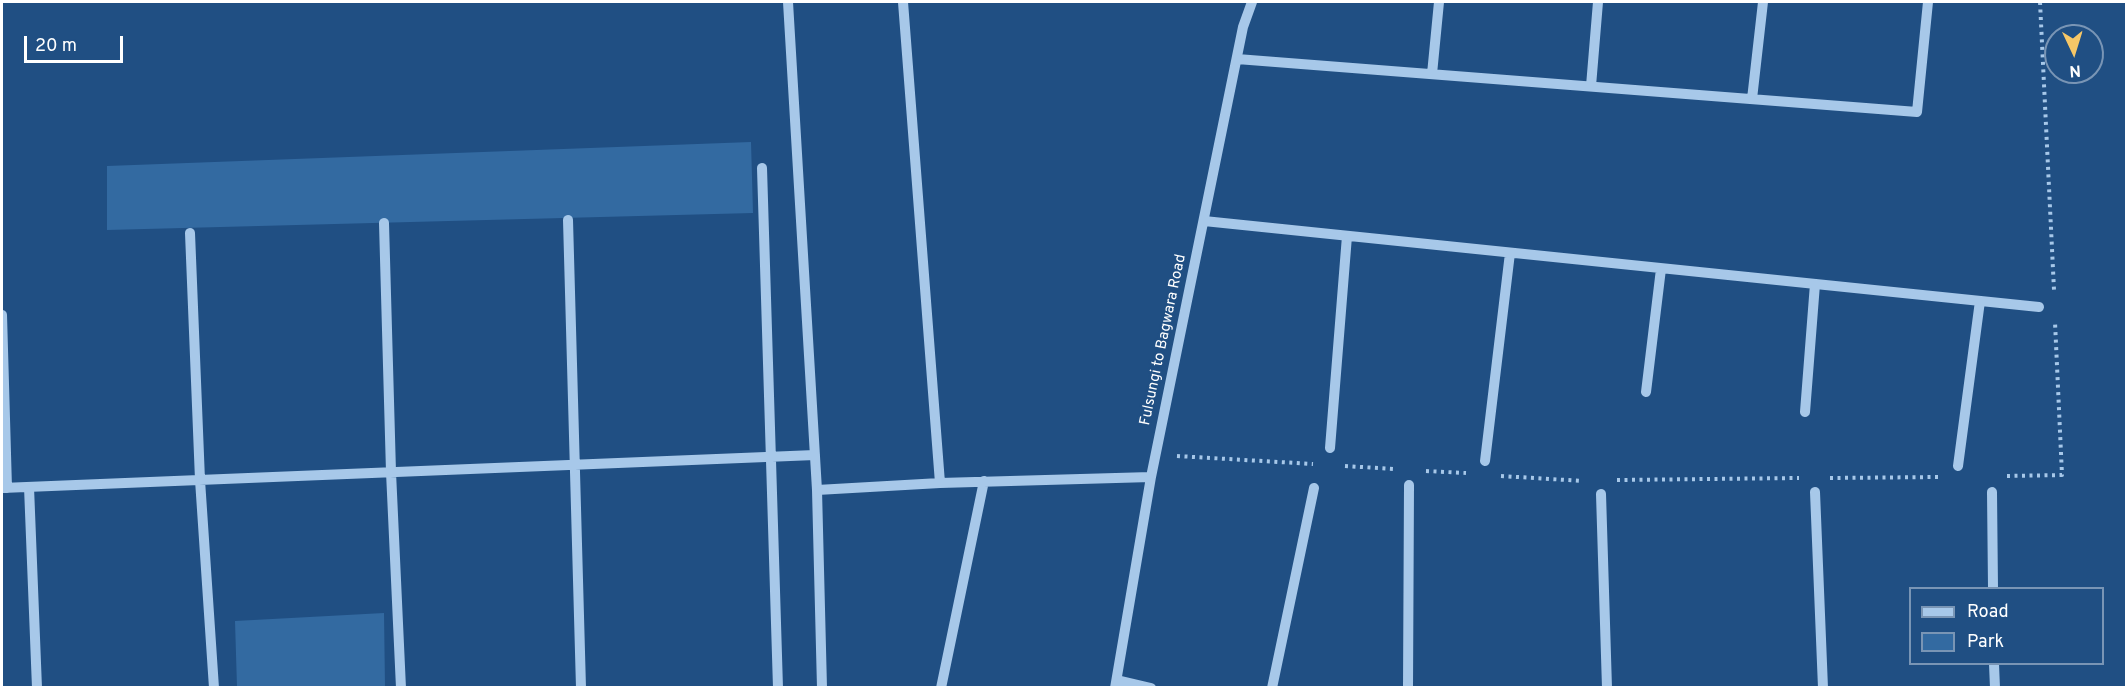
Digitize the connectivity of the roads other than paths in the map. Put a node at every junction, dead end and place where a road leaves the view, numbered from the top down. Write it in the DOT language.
graph roads {
  1 [pos="788,2"];
  2 [pos="903,2"];
  3 [pos="1252,2"];
  4 [pos="1439,2"];
  5 [pos="1598,2"];
  6 [pos="1763,2"];
  7 [pos="1928,2"];
  8 [pos="1237,59"];
  9 [pos="1432,74"];
  10 [pos="1591,86"];
  11 [pos="1752,99"];
  12 [pos="762,168"];
  13 [pos="568,220"];
  14 [pos="1204,221"];
  15 [pos="384,223"];
  16 [pos="190,233"];
  17 [pos="1347,236"];
  18 [pos="1510,253"];
  19 [pos="1661,269"];
  20 [pos="1815,284"];
  21 [pos="1980,302"];
  22 [pos="2039,307"];
  23 [pos="2,315"];
  24 [pos="1646,392"];
  25 [pos="1805,412"];
  26 [pos="1330,448"];
  27 [pos="815,455"];
  28 [pos="771,456"];
  29 [pos="1485,461"];
  30 [pos="576,464"];
  31 [pos="1958,466"];
  32 [pos="391,472"];
  33 [pos="1151,477"];
  34 [pos="200,480"];
  35 [pos="984,481"];
  36 [pos="940,483"];
  37 [pos="1409,484"];
  38 [pos="28,487"];
  39 [pos="4,488"];
  40 [pos="1314,488"];
  41 [pos="817,490"];
  42 [pos="1815,492"];
  43 [pos="1992,492"];
  44 [pos="1601,494"];
  45 [pos="1993,587"];
  46 [pos="1994,665"];
  47 [pos="1116,684"];
  48 [pos="37,687"];
  49 [pos="214,687"];
  50 [pos="401,687"];
  51 [pos="581,687"];
  52 [pos="778,687"];
  53 [pos="822,687"];
  54 [pos="942,687"];
  55 [pos="1151,687"];
  56 [pos="1272,687"];
  57 [pos="1408,687"];
  58 [pos="1607,687"];
  59 [pos="1823,687"];
  60 [pos="1995,687"];
  1 -- 27 [label="street"];
  2 -- 36 [label="street"];
  3 -- 8 [label="street, Fulsungi to Bagwara Road"];
  4 -- 9 [label="street"];
  5 -- 10 [label="street"];
  6 -- 11 [label="street"];
  7 -- 11 [label="street"];
  8 -- 9 [label="street"];
  8 -- 14 [label="street, Fulsungi to Bagwara Road"];
  9 -- 10 [label="street"];
  10 -- 11 [label="street"];
  12 -- 28 [label="street"];
  13 -- 30 [label="street"];
  14 -- 17 [label="street"];
  14 -- 33 [label="street, Fulsungi to Bagwara Road"];
  15 -- 32 [label="street"];
  16 -- 34 [label="street"];
  17 -- 18 [label="street"];
  17 -- 26 [label="street"];
  18 -- 19 [label="street"];
  18 -- 29 [label="street"];
  19 -- 20 [label="street"];
  19 -- 24 [label="street"];
  20 -- 21 [label="street"];
  20 -- 25 [label="street"];
  21 -- 22 [label="street"];
  21 -- 31 [label="street"];
  23 -- 39 [label="street"];
  27 -- 28 [label="street"];
  27 -- 41 [label="street"];
  28 -- 30 [label="street"];
  28 -- 52 [label="street"];
  30 -- 32 [label="street"];
  30 -- 51 [label="street"];
  32 -- 34 [label="street"];
  32 -- 50 [label="street"];
  33 -- 35 [label="street"];
  33 -- 47 [label="street, Fulsungi to Bagwara Road"];
  34 -- 38 [label="street"];
  34 -- 49 [label="street"];
  35 -- 36 [label="street"];
  35 -- 54 [label="street"];
  36 -- 41 [label="street"];
  37 -- 57 [label="street"];
  38 -- 39 [label="street"];
  38 -- 48 [label="street"];
  40 -- 56 [label="street"];
  41 -- 53 [label="street"];
  42 -- 59 [label="street"];
  43 -- 45 [label="street"];
  44 -- 58 [label="street"];
  46 -- 60 [label="street"];
  47 -- 55 [label="street"];
}
